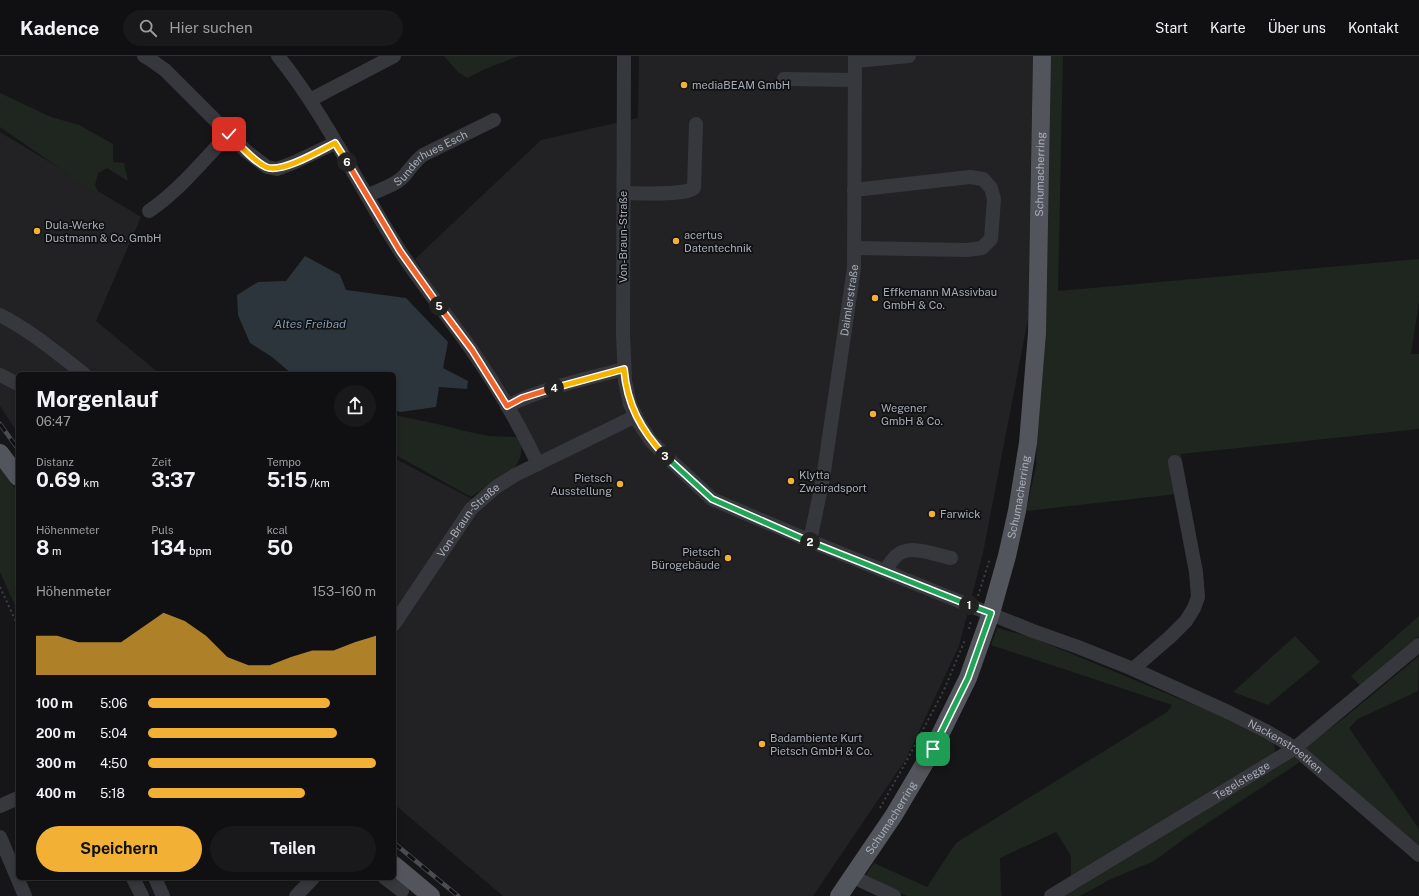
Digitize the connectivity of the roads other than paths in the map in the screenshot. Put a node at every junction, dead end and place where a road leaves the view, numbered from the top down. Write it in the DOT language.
graph roads {
  1 [pos="144,56"];
  2 [pos="278,56"];
  3 [pos="394,56"];
  4 [pos="624,56"];
  5 [pos="909,56"];
  6 [pos="1042,56"];
  7 [pos="855,59"];
  8 [pos="784,79"];
  9 [pos="855,80"];
  10 [pos="310,100"];
  11 [pos="494,120"];
  12 [pos="696,124"];
  13 [pos="229,134"];
  14 [pos="335,143"];
  15 [pos="854,190"];
  16 [pos="624,193"];
  17 [pos="367,196"];
  18 [pos="149,211"];
  19 [pos="854,248"];
  20 [pos="0,315"];
  21 [pos="624,369"];
  22 [pos="82,372"];
  23 [pos="0,375"];
  24 [pos="16,383"];
  25 [pos="507,406"];
  26 [pos="636,416"];
  27 [pos="0,453"];
  28 [pos="1175,462"];
  29 [pos="538,464"];
  30 [pos="16,474"];
  31 [pos="810,541"];
  32 [pos="951,558"];
  33 [pos="884,571"];
  34 [pos="983,610"];
  35 [pos="396,621"];
  36 [pos="1419,645"];
  37 [pos="1132,669"];
  38 [pos="1295,748"];
  39 [pos="16,799"];
  40 [pos="0,806"];
  41 [pos="0,837"];
  42 [pos="1419,855"];
  43 [pos="396,867"];
  44 [pos="16,875"];
  45 [pos="853,877"];
  46 [pos="18,880"];
  47 [pos="134,880"];
  48 [pos="156,880"];
  49 [pos="311,880"];
  50 [pos="388,880"];
  51 [pos="402,891"];
  52 [pos="25,896"];
  53 [pos="142,896"];
  54 [pos="163,896"];
  55 [pos="296,896"];
  56 [pos="431,896"];
  57 [pos="839,896"];
  58 [pos="894,896"];
  59 [pos="1051,896"];
  1 -- 13 [label="street"];
  2 -- 10 [label="street"];
  3 -- 10 [label="street"];
  4 -- 16 [label="street, Von-Braun-Straße"];
  5 -- 7 [label="street"];
  6 -- 34 [label="main road, Schumacherring"];
  7 -- 9 [label="street, Daimlerstraße"];
  8 -- 9 [label="street"];
  9 -- 15 [label="street, Daimlerstraße"];
  10 -- 14 [label="street"];
  11 -- 17 [label="street, Sunderhues Esch"];
  12 -- 16 [label="street"];
  13 -- 14 [label="street"];
  13 -- 18 [label="street"];
  14 -- 17 [label="street"];
  15 -- 19 [label="street, Daimlerstraße"];
  15 -- 19 [label="street"];
  16 -- 21 [label="street, Von-Braun-Straße"];
  17 -- 25 [label="street"];
  19 -- 31 [label="street, Daimlerstraße"];
  20 -- 22 [label="street"];
  21 -- 25 [label="street"];
  21 -- 26 [label="street, Von-Braun-Straße"];
  23 -- 24 [label="street"];
  25 -- 29 [label="street"];
  26 -- 29 [label="street, Von-Braun-Straße"];
  26 -- 31 [label="street, Von-Braun-Straße"];
  27 -- 30 [label="main road"];
  28 -- 37 [label="street"];
  29 -- 35 [label="street, Von-Braun-Straße"];
  31 -- 33 [label="street, Von-Braun-Straße"];
  32 -- 33 [label="street"];
  33 -- 34 [label="street, Von-Braun-Straße"];
  34 -- 37 [label="street, Nackenstroetken"];
  34 -- 45 [label="main road, Schumacherring"];
  36 -- 38 [label="street, Tegelstegge"];
  37 -- 38 [label="street, Nackenstroetken"];
  38 -- 42 [label="street, Nackenstroetken"];
  38 -- 59 [label="street, Tegelstegge"];
  39 -- 40 [label="street"];
  41 -- 44 [label="street"];
  43 -- 56 [label="main road"];
  45 -- 57 [label="main road, Schumacherring"];
  45 -- 58 [label="street"];
  46 -- 52 [label="street"];
  47 -- 53 [label="street"];
  48 -- 54 [label="street"];
  49 -- 55 [label="street"];
  50 -- 51 [label="street"];
}
